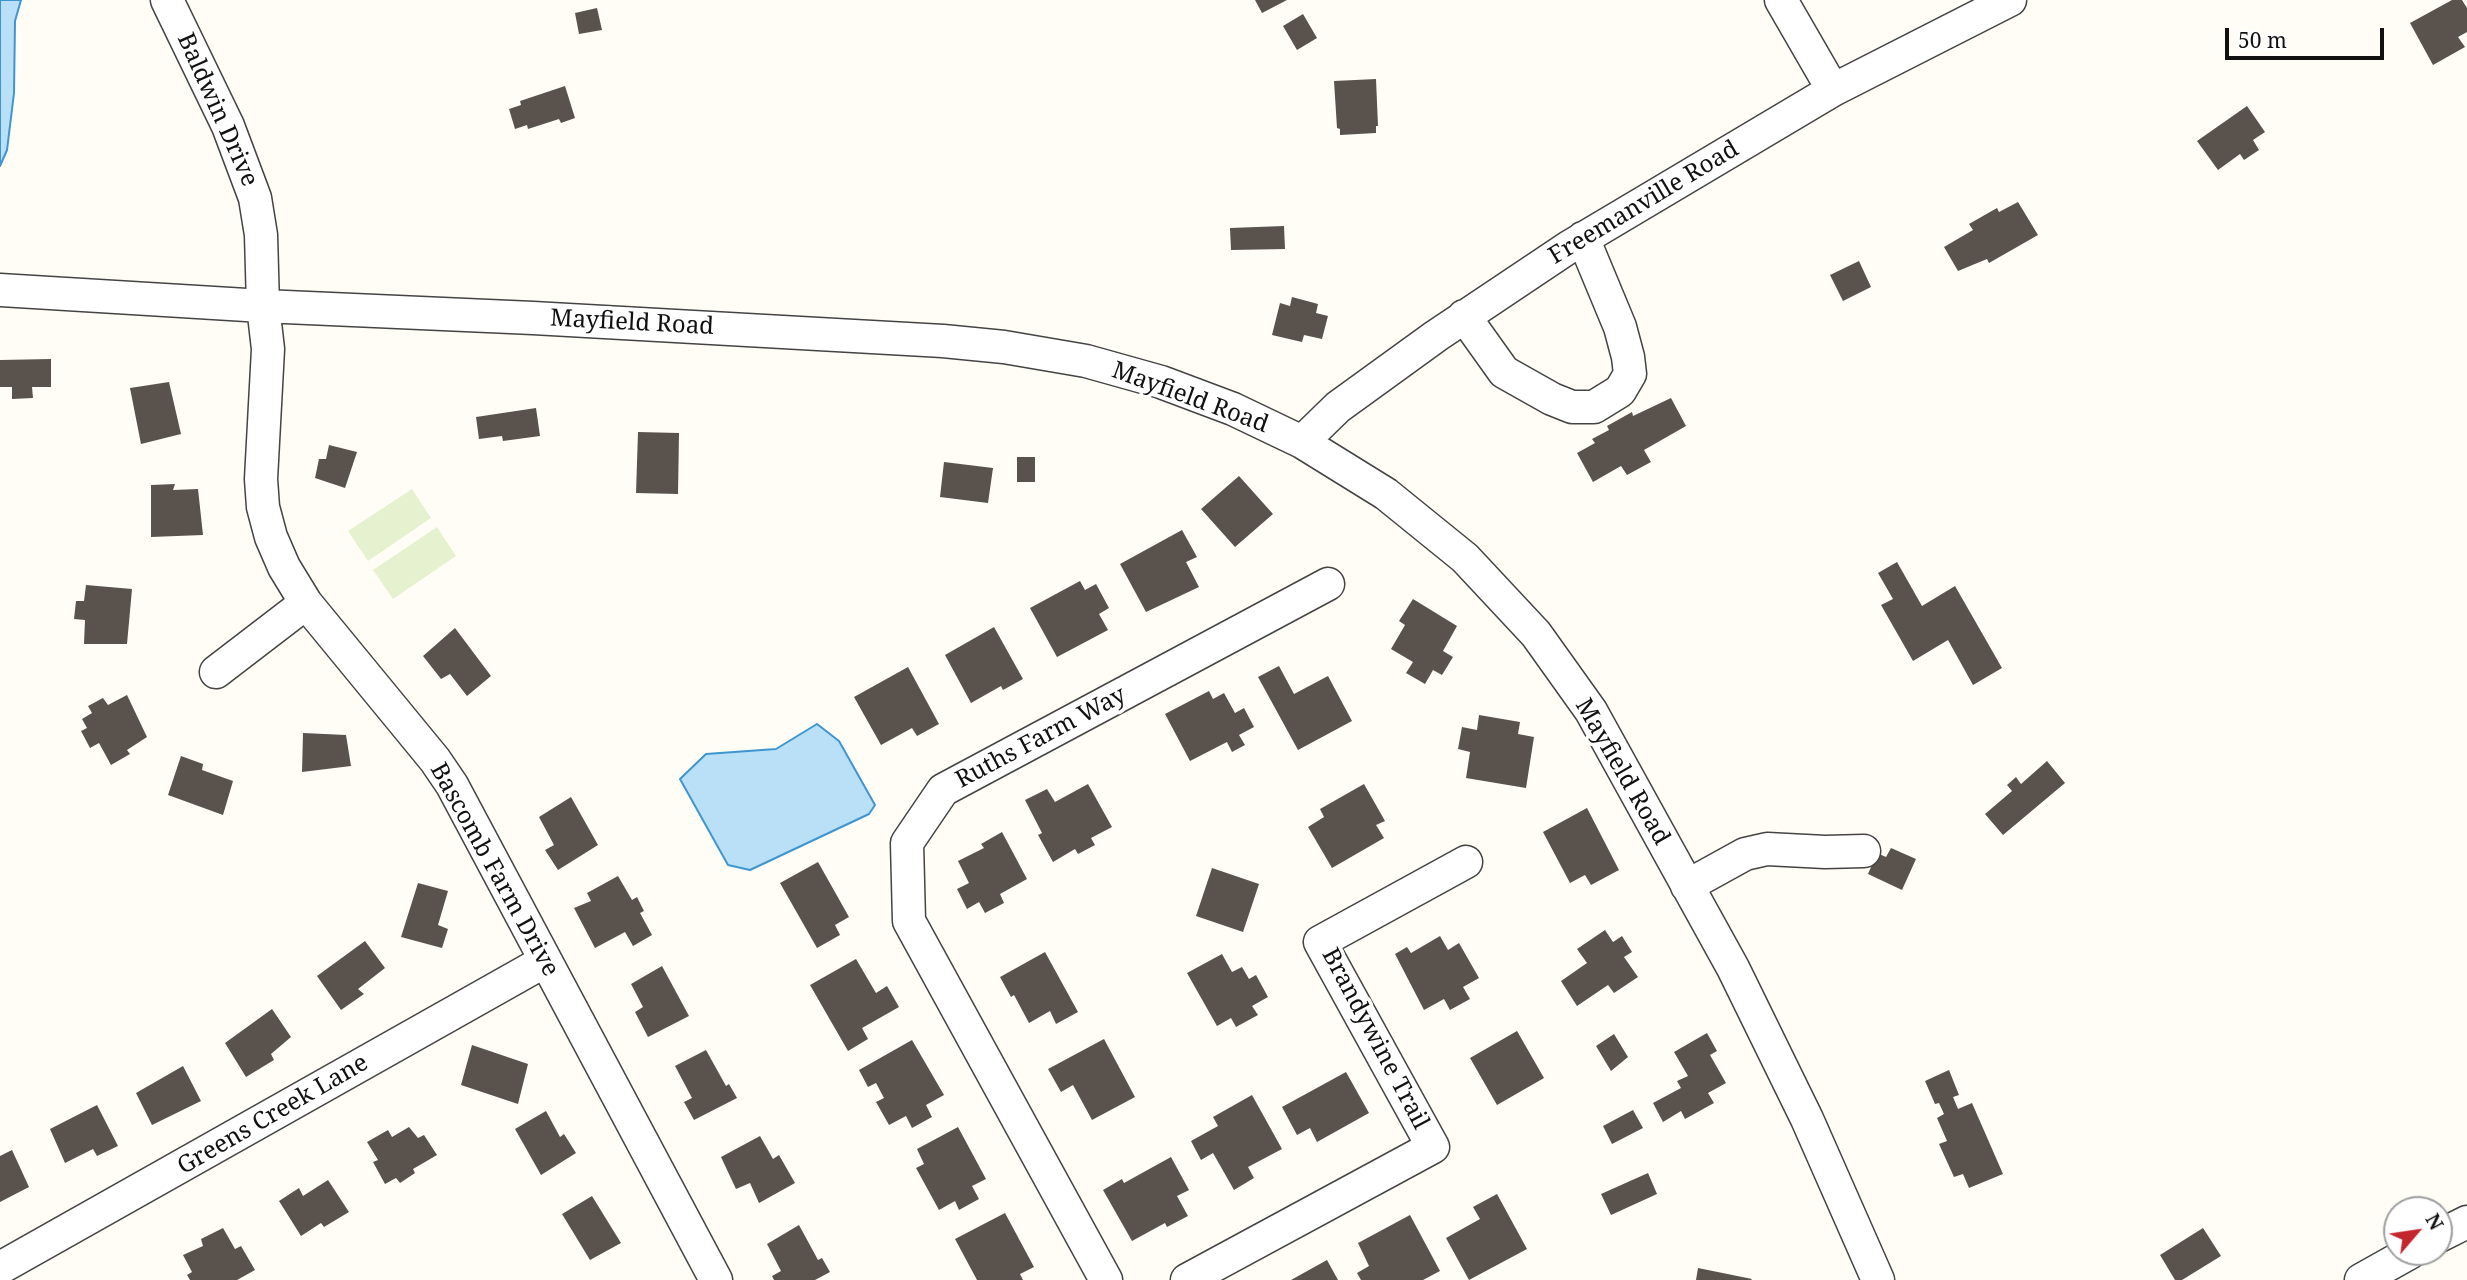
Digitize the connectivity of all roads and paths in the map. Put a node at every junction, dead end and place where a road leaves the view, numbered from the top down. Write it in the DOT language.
graph roads {
  1 [pos="167,0"];
  2 [pos="1781,0"];
  3 [pos="2010,0"];
  4 [pos="1833,90"];
  5 [pos="1583,238"];
  6 [pos="0,290"];
  7 [pos="263,306"];
  8 [pos="1464,316"];
  9 [pos="1302,442"];
  10 [pos="1328,584"];
  11 [pos="306,603"];
  12 [pos="216,672"];
  13 [pos="1864,850"];
  14 [pos="1466,862"];
  15 [pos="1687,886"];
  16 [pos="545,961"];
  17 [pos="2386,1266"];
  18 [pos="19,1269"];
  19 [pos="716,1280"];
  20 [pos="1106,1280"];
  21 [pos="1186,1280"];
  22 [pos="1878,1280"];
  23 [pos="2361,1280"];
  1 -- 7 [label="street, Baldwin Drive"];
  2 -- 4 [label="street"];
  3 -- 4 [label="street, Freemanville Road"];
  4 -- 5 [label="street, Freemanville Road"];
  5 -- 8 [label="street, Freemanville Road"];
  5 -- 8 [label="street"];
  6 -- 7 [label="street, Mayfield Road"];
  7 -- 9 [label="street, Mayfield Road"];
  7 -- 11 [label="street, Bascomb Farm Drive"];
  8 -- 9 [label="street, Freemanville Road"];
  9 -- 15 [label="street, Mayfield Road"];
  10 -- 20 [label="street, Ruths Farm Way"];
  11 -- 12 [label="street"];
  11 -- 16 [label="street, Bascomb Farm Drive"];
  13 -- 15 [label="street"];
  14 -- 21 [label="street, Brandywine Trail"];
  15 -- 22 [label="street, Mayfield Road"];
  16 -- 18 [label="street, Greens Creek Lane"];
  16 -- 19 [label="street, Bascomb Farm Drive"];
  17 -- 23 [label="street"];
}
